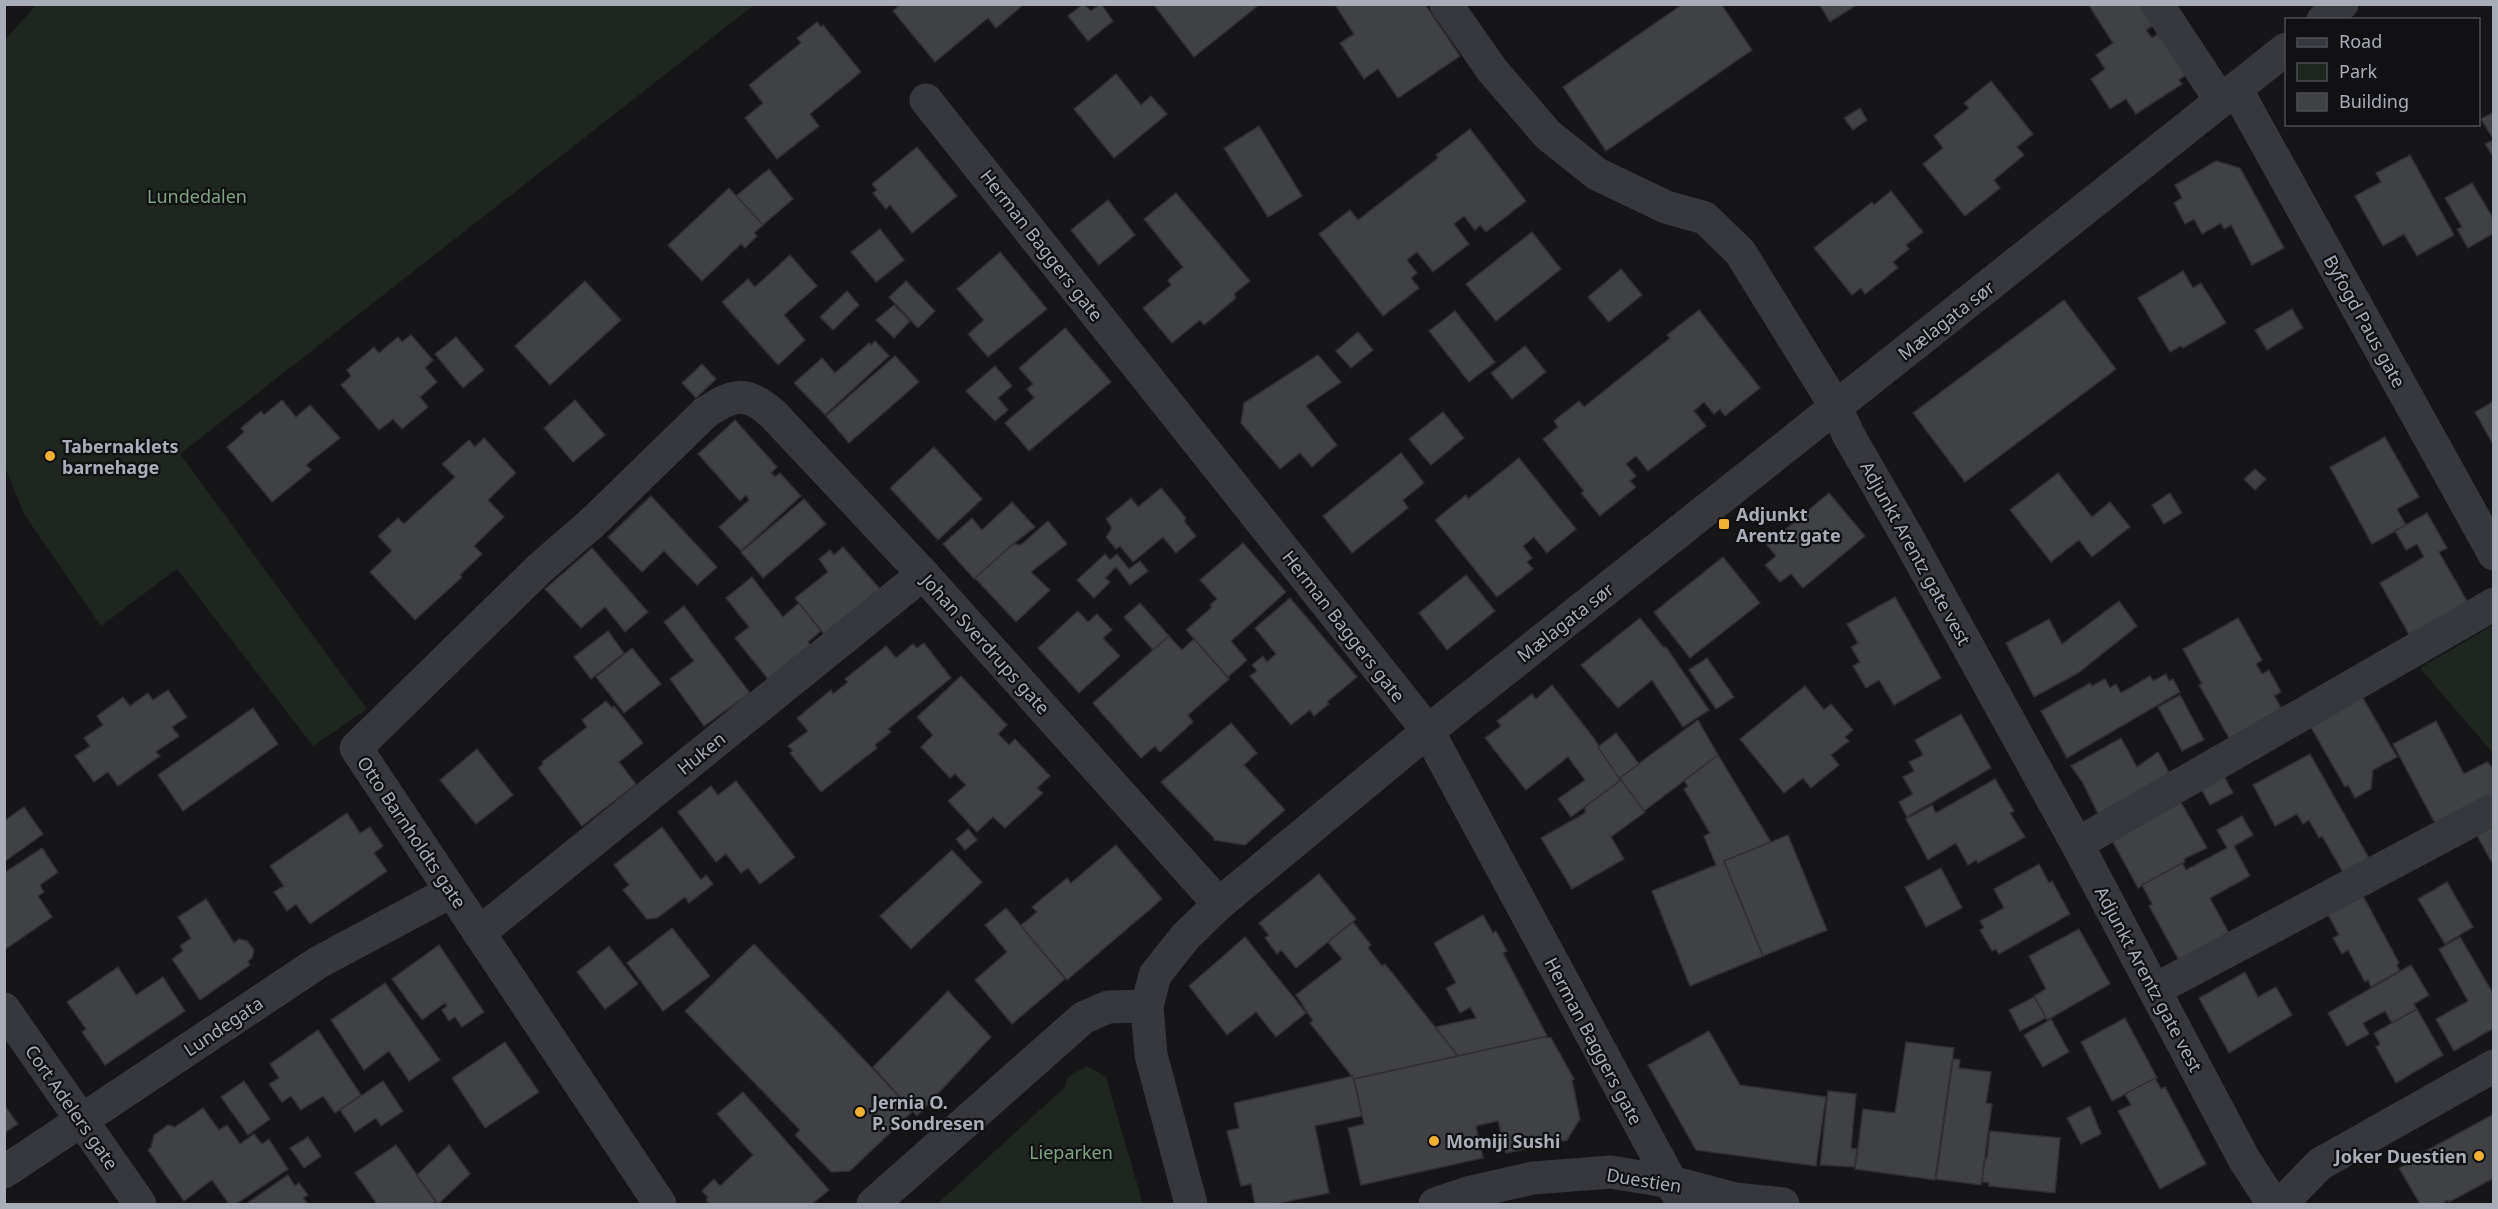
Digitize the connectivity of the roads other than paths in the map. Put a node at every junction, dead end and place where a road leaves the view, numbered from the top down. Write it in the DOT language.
graph roads {
  1 [pos="1446,4"];
  2 [pos="2157,4"];
  3 [pos="2342,4"];
  4 [pos="2326,18"];
  5 [pos="2285,50"];
  6 [pos="2229,95"];
  7 [pos="926,100"];
  8 [pos="743,397"];
  9 [pos="1836,407"];
  10 [pos="2490,538"];
  11 [pos="923,574"];
  12 [pos="2493,604"];
  13 [pos="1428,731"];
  14 [pos="2493,809"];
  15 [pos="2077,844"];
  16 [pos="450,892"];
  17 [pos="1218,904"];
  18 [pos="479,933"];
  19 [pos="2156,989"];
  20 [pos="1147,1006"];
  21 [pos="4,1009"];
  22 [pos="2493,1066"];
  23 [pos="81,1120"];
  24 [pos="4,1172"];
  25 [pos="1677,1193"];
  26 [pos="140,1204"];
  27 [pos="660,1204"];
  28 [pos="873,1204"];
  29 [pos="1191,1204"];
  30 [pos="1435,1204"];
  31 [pos="1783,1204"];
  32 [pos="2272,1204"];
  33 [pos="2281,1204"];
  1 -- 9 [label="street, Adjunkt Arentz gate vest"];
  2 -- 6 [label="street, Byfogd Paus gate"];
  3 -- 4 [label="street"];
  5 -- 6 [label="street, Mælagata sør"];
  6 -- 9 [label="street, Mælagata sør"];
  6 -- 10 [label="street, Byfogd Paus gate"];
  7 -- 13 [label="street, Herman Baggers gate"];
  8 -- 11 [label="street, Johan Sverdrups gate"];
  8 -- 16 [label="street, Otto Barnholdts gate"];
  9 -- 13 [label="street, Mælagata sør"];
  9 -- 15 [label="street, Adjunkt Arentz gate vest"];
  11 -- 17 [label="street, Johan Sverdrups gate"];
  11 -- 18 [label="street, Huken"];
  12 -- 15 [label="street"];
  13 -- 17 [label="street, Mælagata sør"];
  13 -- 25 [label="street, Herman Baggers gate"];
  14 -- 19 [label="street"];
  15 -- 19 [label="street, Adjunkt Arentz gate vest"];
  16 -- 18 [label="street, Otto Barnholdts gate"];
  16 -- 23 [label="street, Lundegata"];
  17 -- 20 [label="street, Mælagata sør"];
  18 -- 27 [label="street, Otto Barnholdts gate"];
  19 -- 32 [label="street, Adjunkt Arentz gate vest"];
  20 -- 28 [label="street"];
  20 -- 29 [label="street, Mælagata sør"];
  21 -- 23 [label="street, Cort Adelers gate"];
  22 -- 33 [label="street"];
  23 -- 24 [label="street, Lundegata"];
  23 -- 26 [label="street, Cort Adelers gate"];
  25 -- 30 [label="street, Duestien"];
  25 -- 31 [label="street, Duestien"];
}
